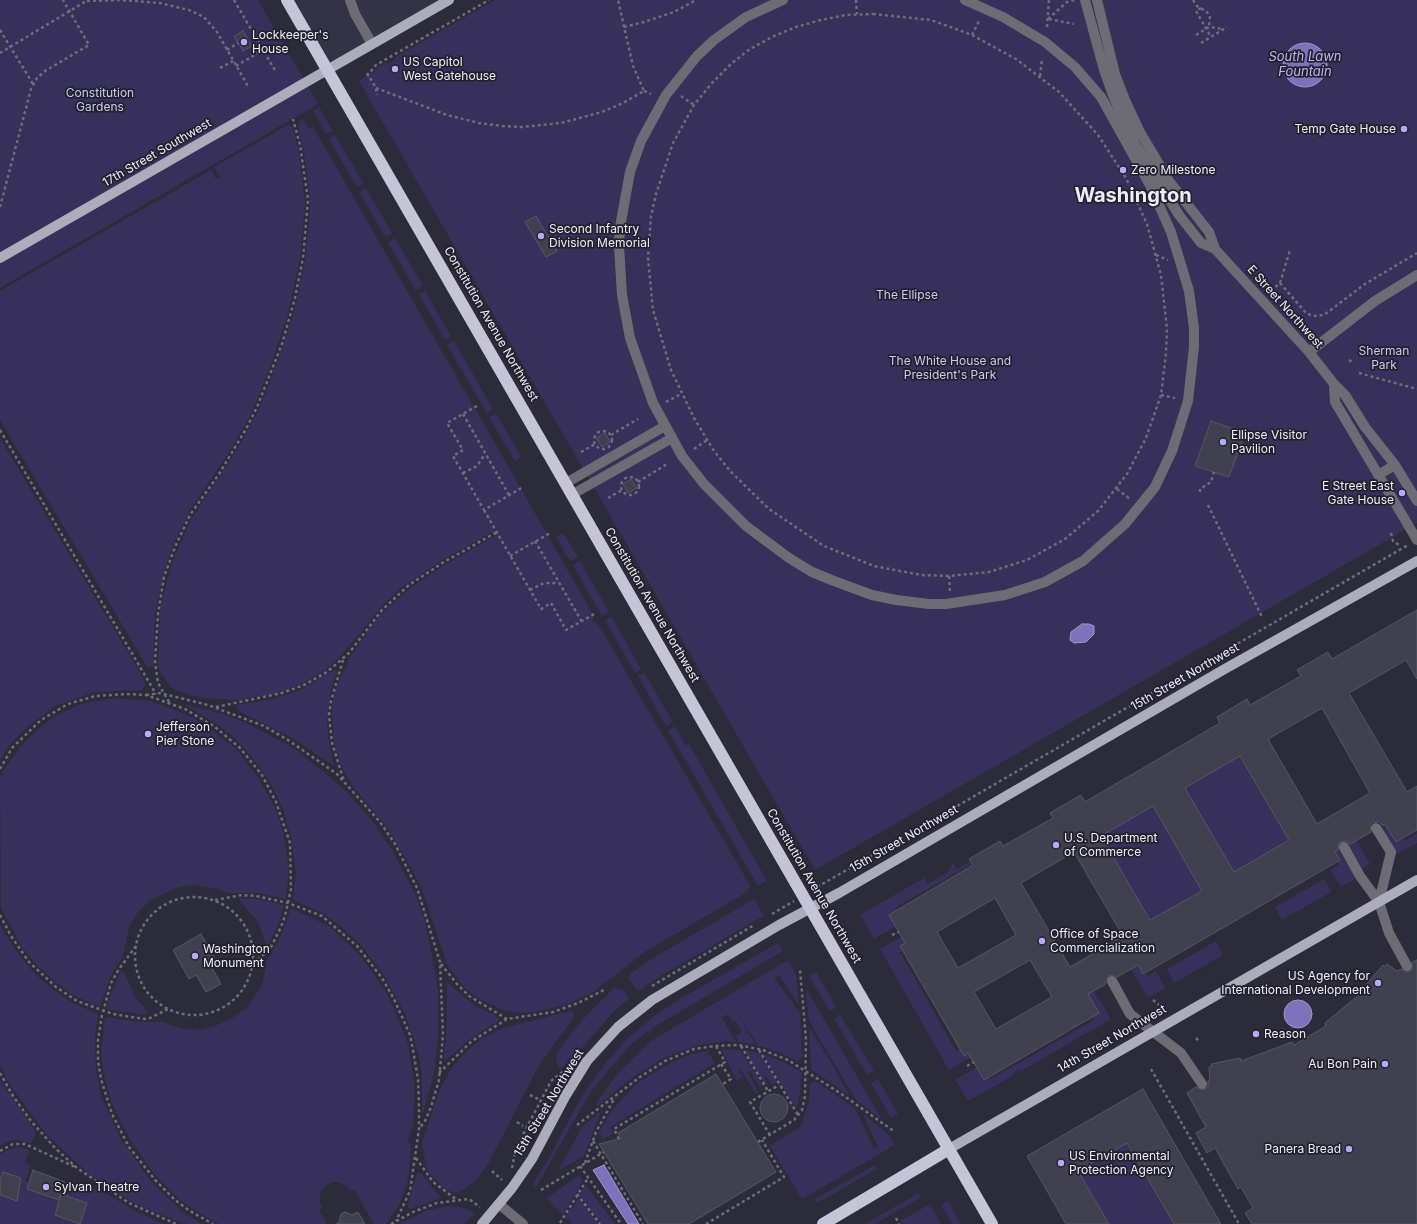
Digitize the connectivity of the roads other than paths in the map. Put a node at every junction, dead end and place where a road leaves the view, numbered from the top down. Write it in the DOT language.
graph roads {
  1 [pos="288,0"];
  2 [pos="350,0"];
  3 [pos="449,0"];
  4 [pos="783,0"];
  5 [pos="964,0"];
  6 [pos="1085,0"];
  7 [pos="1097,0"];
  8 [pos="372,44"];
  9 [pos="327,70"];
  10 [pos="1215,249"];
  11 [pos="0,258"];
  12 [pos="1417,275"];
  13 [pos="1309,352"];
  14 [pos="1334,384"];
  15 [pos="665,426"];
  16 [pos="672,438"];
  17 [pos="1395,465"];
  18 [pos="1378,475"];
  19 [pos="566,483"];
  20 [pos="573,494"];
  21 [pos="1417,501"];
  22 [pos="1414,542"];
  23 [pos="1417,561"];
  24 [pos="1376,828"];
  25 [pos="1344,847"];
  26 [pos="1416,882"];
  27 [pos="1380,902"];
  28 [pos="811,908"];
  29 [pos="1407,966"];
  30 [pos="1112,980"];
  31 [pos="1153,1032"];
  32 [pos="1202,1084"];
  33 [pos="949,1149"];
  34 [pos="499,1204"];
  35 [pos="482,1224"];
  36 [pos="523,1224"];
  37 [pos="823,1224"];
  38 [pos="992,1224"];
  1 -- 9 [label="highway, Constitution Avenue Northwest"];
  2 -- 8 [label="street"];
  3 -- 8 [label="main road, 17th Street Southwest"];
  4 -- 15 [label="street"];
  5 -- 16 [label="street"];
  6 -- 10 [label="street, E Street Northwest"];
  7 -- 10 [label="street, E Street Northwest"];
  8 -- 9 [label="main road, 17th Street Southwest"];
  9 -- 11 [label="main road, 17th Street Southwest"];
  9 -- 19 [label="highway, Constitution Avenue Northwest"];
  10 -- 13 [label="street, E Street Northwest"];
  12 -- 13 [label="street"];
  13 -- 14 [label="street, E Street Northwest"];
  14 -- 17 [label="street, E Street Northwest"];
  14 -- 18 [label="street"];
  15 -- 16 [label="street"];
  15 -- 19 [label="street"];
  16 -- 20 [label="street"];
  17 -- 18 [label="street"];
  17 -- 21 [label="street, E Street Northwest"];
  18 -- 22 [label="street"];
  19 -- 20 [label="highway, Constitution Avenue Northwest"];
  20 -- 28 [label="highway, Constitution Avenue Northwest"];
  23 -- 28 [label="main road, 15th Street Northwest"];
  24 -- 27 [label="street"];
  25 -- 27 [label="street"];
  26 -- 27 [label="main road, 14th Street Northwest"];
  27 -- 29 [label="street"];
  27 -- 31 [label="main road, 14th Street Northwest"];
  28 -- 33 [label="highway, Constitution Avenue Northwest"];
  28 -- 34 [label="main road, 15th Street Northwest"];
  30 -- 31 [label="street"];
  31 -- 32 [label="street"];
  31 -- 33 [label="main road, 14th Street Northwest"];
  33 -- 37 [label="highway, 14th Street Northwest"];
  33 -- 38 [label="highway, Constitution Avenue Northwest"];
  34 -- 35 [label="main road, 15th Street Northwest"];
  34 -- 36 [label="street"];
}
